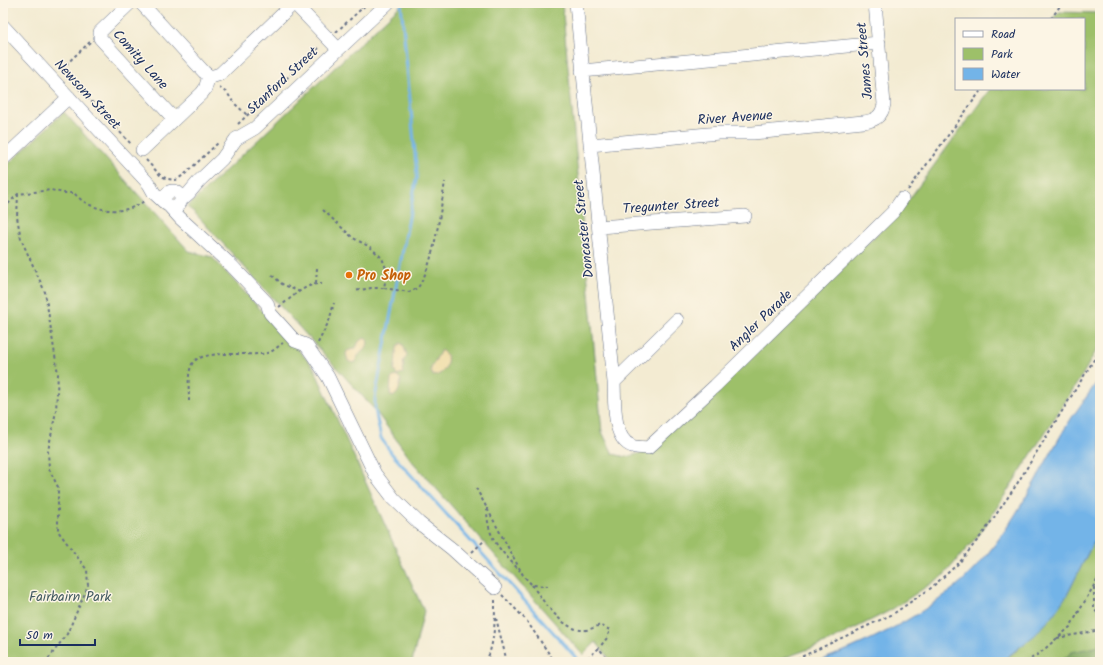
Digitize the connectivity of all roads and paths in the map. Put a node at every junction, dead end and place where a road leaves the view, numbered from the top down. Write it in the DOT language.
graph roads {
  1 [pos="130,3"];
  2 [pos="141,3"];
  3 [pos="294,3"];
  4 [pos="357,3"];
  5 [pos="368,3"];
  6 [pos="388,3"];
  7 [pos="576,3"];
  8 [pos="874,3"];
  9 [pos="1062,3"];
  10 [pos="362,8"];
  11 [pos="1052,18"];
  12 [pos="3,26"];
  13 [pos="325,43"];
  14 [pos="879,43"];
  15 [pos="338,49"];
  16 [pos="582,72"];
  17 [pos="209,76"];
  18 [pos="219,86"];
  19 [pos="981,90"];
  20 [pos="69,98"];
  21 [pos="247,115"];
  22 [pos="879,116"];
  23 [pos="174,119"];
  24 [pos="590,145"];
  25 [pos="142,150"];
  26 [pos="3,159"];
  27 [pos="445,182"];
  28 [pos="18,194"];
  29 [pos="174,199"];
  30 [pos="902,199"];
  31 [pos="146,200"];
  32 [pos="8,204"];
  33 [pos="323,210"];
  34 [pos="745,216"];
  35 [pos="599,227"];
  36 [pos="319,266"];
  37 [pos="272,275"];
  38 [pos="316,283"];
  39 [pos="322,284"];
  40 [pos="384,288"];
  41 [pos="354,291"];
  42 [pos="300,292"];
  43 [pos="334,303"];
  44 [pos="270,313"];
  45 [pos="677,320"];
  46 [pos="291,337"];
  47 [pos="1100,350"];
  48 [pos="312,354"];
  49 [pos="614,382"];
  50 [pos="189,401"];
  51 [pos="632,446"];
  52 [pos="476,488"];
  53 [pos="486,506"];
  54 [pos="485,540"];
  55 [pos="470,555"];
  56 [pos="523,575"];
  57 [pos="1100,575"];
  58 [pos="532,585"];
  59 [pos="548,586"];
  60 [pos="1094,586"];
  61 [pos="494,588"];
  62 [pos="495,615"];
  63 [pos="1100,616"];
  64 [pos="1100,630"];
  65 [pos="1056,639"];
  66 [pos="599,648"];
  67 [pos="46,662"];
  68 [pos="486,662"];
  69 [pos="507,662"];
  70 [pos="557,662"];
  71 [pos="583,662"];
  72 [pos="609,662"];
  73 [pos="785,662"];
  74 [pos="1026,662"];
  1 -- 23 [label="street, Comity Lane"];
  2 -- 17 [label="street"];
  3 -- 13 [label="street"];
  3 -- 17 [label="street"];
  4 -- 10 [label="path"];
  5 -- 10 [label="path"];
  6 -- 15 [label="street, Stanford Street"];
  7 -- 16 [label="street, Doncaster Street"];
  8 -- 14 [label="street, James Street"];
  9 -- 11 [label="path"];
  10 -- 13 [label="path"];
  12 -- 20 [label="street, Newsom Street"];
  13 -- 15 [label="street"];
  14 -- 16 [label="street"];
  14 -- 22 [label="street, James Street"];
  15 -- 29 [label="street, Stanford Street"];
  16 -- 24 [label="street, Doncaster Street"];
  17 -- 23 [label="street"];
  18 -- 21 [label="path"];
  19 -- 30 [label="path"];
  20 -- 26 [label="street"];
  20 -- 29 [label="street, Newsom Street"];
  22 -- 24 [label="street, River Avenue"];
  23 -- 25 [label="street"];
  24 -- 35 [label="street, Doncaster Street"];
  27 -- 40 [label="path"];
  28 -- 31 [label="path"];
  28 -- 32 [label="path"];
  28 -- 67 [label="path"];
  29 -- 44 [label="street, Newsom Street"];
  30 -- 51 [label="street, Angler Parade"];
  33 -- 40 [label="path"];
  34 -- 35 [label="street, Tregunter Street"];
  35 -- 49 [label="street, Doncaster Street"];
  36 -- 38 [label="path"];
  37 -- 42 [label="path"];
  38 -- 39 [label="path"];
  38 -- 42 [label="path"];
  40 -- 41 [label="path"];
  42 -- 44 [label="path"];
  43 -- 48 [label="path"];
  44 -- 46 [label="street, Newsom Street"];
  45 -- 49 [label="street"];
  46 -- 48 [label="street, Newsom Street"];
  46 -- 50 [label="path"];
  47 -- 73 [label="path"];
  48 -- 61 [label="street, Newsom Street"];
  49 -- 51 [label="street, Doncaster Street"];
  52 -- 53 [label="path"];
  53 -- 56 [label="path"];
  53 -- 56 [label="path"];
  54 -- 55 [label="path"];
  56 -- 58 [label="path"];
  57 -- 60 [label="path"];
  58 -- 59 [label="path"];
  58 -- 66 [label="path"];
  60 -- 63 [label="path"];
  60 -- 65 [label="path"];
  61 -- 62 [label="path"];
  61 -- 70 [label="path"];
  62 -- 68 [label="path"];
  62 -- 69 [label="path"];
  64 -- 65 [label="path"];
  65 -- 74 [label="path"];
  66 -- 71 [label="path"];
  66 -- 72 [label="path"];
}
